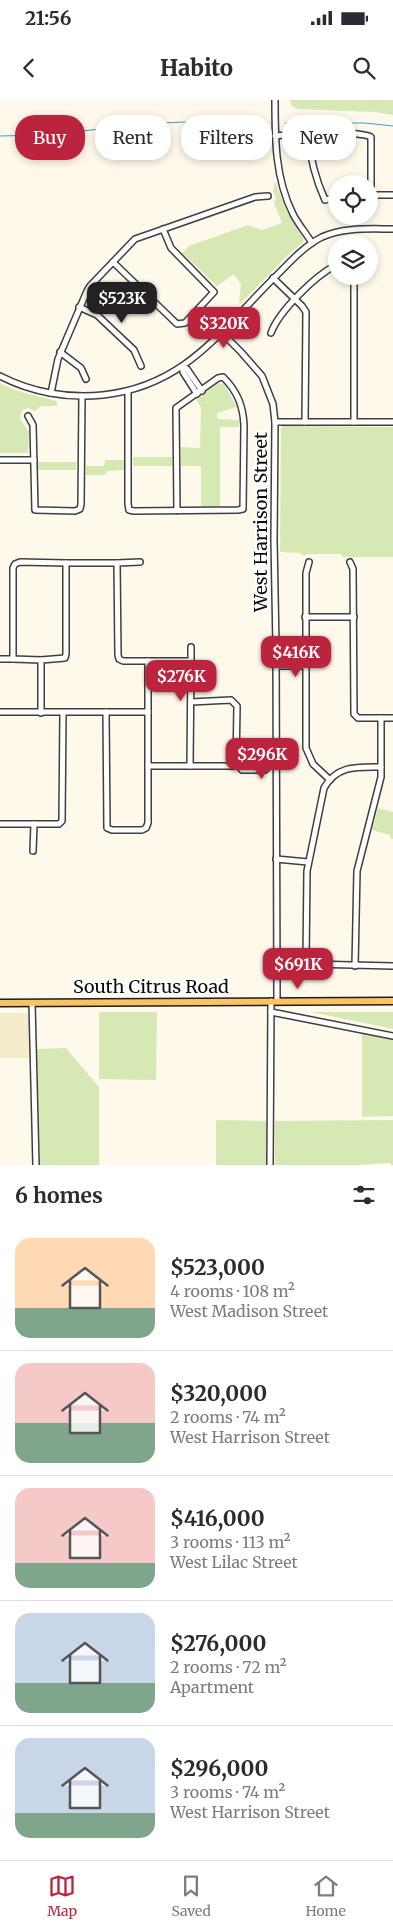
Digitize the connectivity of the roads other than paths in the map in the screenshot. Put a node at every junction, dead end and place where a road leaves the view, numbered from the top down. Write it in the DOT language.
graph roads {
  1 [pos="275,100"];
  2 [pos="356,135"];
  3 [pos="275,136"];
  4 [pos="282,136"];
  5 [pos="312,160"];
  6 [pos="370,175"];
  7 [pos="378,195"];
  8 [pos="393,195"];
  9 [pos="268,196"];
  10 [pos="328,199"];
  11 [pos="162,229"];
  12 [pos="393,229"];
  13 [pos="312,243"];
  14 [pos="113,262"];
  15 [pos="328,270"];
  16 [pos="274,278"];
  17 [pos="354,285"];
  18 [pos="296,299"];
  19 [pos="79,307"];
  20 [pos="198,310"];
  21 [pos="221,332"];
  22 [pos="271,334"];
  23 [pos="60,352"];
  24 [pos="141,366"];
  25 [pos="183,367"];
  26 [pos="0,376"];
  27 [pos="86,379"];
  28 [pos="128,391"];
  29 [pos="200,392"];
  30 [pos="51,394"];
  31 [pos="82,396"];
  32 [pos="28,416"];
  33 [pos="275,422"];
  34 [pos="305,422"];
  35 [pos="354,422"];
  36 [pos="393,422"];
  37 [pos="0,460"];
  38 [pos="34,460"];
  39 [pos="177,511"];
  40 [pos="140,562"];
  41 [pos="309,562"];
  42 [pos="350,562"];
  43 [pos="66,563"];
  44 [pos="117,563"];
  45 [pos="305,617"];
  46 [pos="354,617"];
  47 [pos="191,647"];
  48 [pos="0,659"];
  49 [pos="13,659"];
  50 [pos="41,660"];
  51 [pos="148,661"];
  52 [pos="191,661"];
  53 [pos="276,666"];
  54 [pos="306,666"];
  55 [pos="191,702"];
  56 [pos="0,712"];
  57 [pos="41,712"];
  58 [pos="106,712"];
  59 [pos="148,712"];
  60 [pos="63,713"];
  61 [pos="381,718"];
  62 [pos="393,718"];
  63 [pos="148,766"];
  64 [pos="190,766"];
  65 [pos="238,766"];
  66 [pos="276,766"];
  67 [pos="380,767"];
  68 [pos="330,780"];
  69 [pos="0,824"];
  70 [pos="34,824"];
  71 [pos="33,851"];
  72 [pos="276,859"];
  73 [pos="308,862"];
  74 [pos="356,966"];
  75 [pos="393,966"];
  76 [pos="274,1001"];
  77 [pos="393,1001"];
  78 [pos="0,1003"];
  79 [pos="32,1003"];
  80 [pos="271,1012"];
  81 [pos="393,1036"];
  82 [pos="36,1165"];
  83 [pos="270,1165"];
  1 -- 3 [label="street"];
  2 -- 6 [label="street"];
  3 -- 4 [label="street"];
  3 -- 13 [label="street"];
  5 -- 10 [label="street"];
  7 -- 8 [label="street"];
  9 -- 11 [label="street"];
  11 -- 14 [label="street"];
  11 -- 20 [label="street"];
  12 -- 13 [label="street"];
  13 -- 16 [label="street"];
  14 -- 19 [label="street"];
  14 -- 20 [label="street"];
  15 -- 18 [label="street"];
  16 -- 18 [label="street"];
  16 -- 21 [label="street"];
  17 -- 35 [label="street"];
  18 -- 22 [label="street"];
  18 -- 34 [label="street"];
  19 -- 23 [label="street"];
  19 -- 24 [label="street"];
  20 -- 21 [label="street, West Harrison Street"];
  21 -- 25 [label="street"];
  21 -- 33 [label="street, West Harrison Street"];
  23 -- 27 [label="street"];
  23 -- 30 [label="street"];
  25 -- 28 [label="street"];
  25 -- 29 [label="street"];
  26 -- 30 [label="street"];
  28 -- 31 [label="street"];
  28 -- 39 [label="street"];
  29 -- 39 [label="street"];
  29 -- 39 [label="street"];
  30 -- 31 [label="street"];
  31 -- 38 [label="street"];
  32 -- 38 [label="street"];
  33 -- 34 [label="street"];
  33 -- 53 [label="street, West Harrison Street"];
  34 -- 35 [label="street"];
  35 -- 36 [label="street"];
  37 -- 38 [label="street"];
  40 -- 44 [label="street"];
  41 -- 45 [label="street"];
  42 -- 46 [label="street"];
  43 -- 44 [label="street"];
  43 -- 49 [label="street"];
  43 -- 50 [label="street"];
  44 -- 51 [label="street"];
  45 -- 46 [label="street"];
  45 -- 54 [label="street"];
  46 -- 61 [label="street"];
  47 -- 52 [label="street"];
  48 -- 49 [label="street"];
  49 -- 50 [label="street"];
  50 -- 57 [label="street"];
  51 -- 52 [label="street"];
  51 -- 59 [label="street"];
  52 -- 55 [label="street"];
  53 -- 54 [label="street"];
  53 -- 66 [label="street, West Harrison Street"];
  54 -- 68 [label="street"];
  55 -- 64 [label="street"];
  55 -- 65 [label="street"];
  56 -- 57 [label="street"];
  57 -- 60 [label="street"];
  58 -- 59 [label="street"];
  58 -- 60 [label="street"];
  58 -- 63 [label="street"];
  59 -- 63 [label="street"];
  60 -- 70 [label="street"];
  61 -- 62 [label="street"];
  61 -- 67 [label="street"];
  63 -- 64 [label="street"];
  64 -- 65 [label="street"];
  65 -- 66 [label="street"];
  66 -- 72 [label="street, West Harrison Street"];
  67 -- 68 [label="street"];
  67 -- 74 [label="street"];
  68 -- 73 [label="street"];
  69 -- 70 [label="street"];
  70 -- 71 [label="street"];
  72 -- 73 [label="street"];
  72 -- 76 [label="street, West Harrison Street"];
  73 -- 74 [label="street"];
  74 -- 75 [label="street"];
  76 -- 77 [label="main road, South Citrus Road"];
  76 -- 79 [label="main road, South Citrus Road"];
  76 -- 80 [label="street, West Harrison Street"];
  78 -- 79 [label="main road, South Citrus Road"];
  79 -- 82 [label="street"];
  80 -- 81 [label="street"];
  80 -- 83 [label="street, West Harrison Street"];
}
